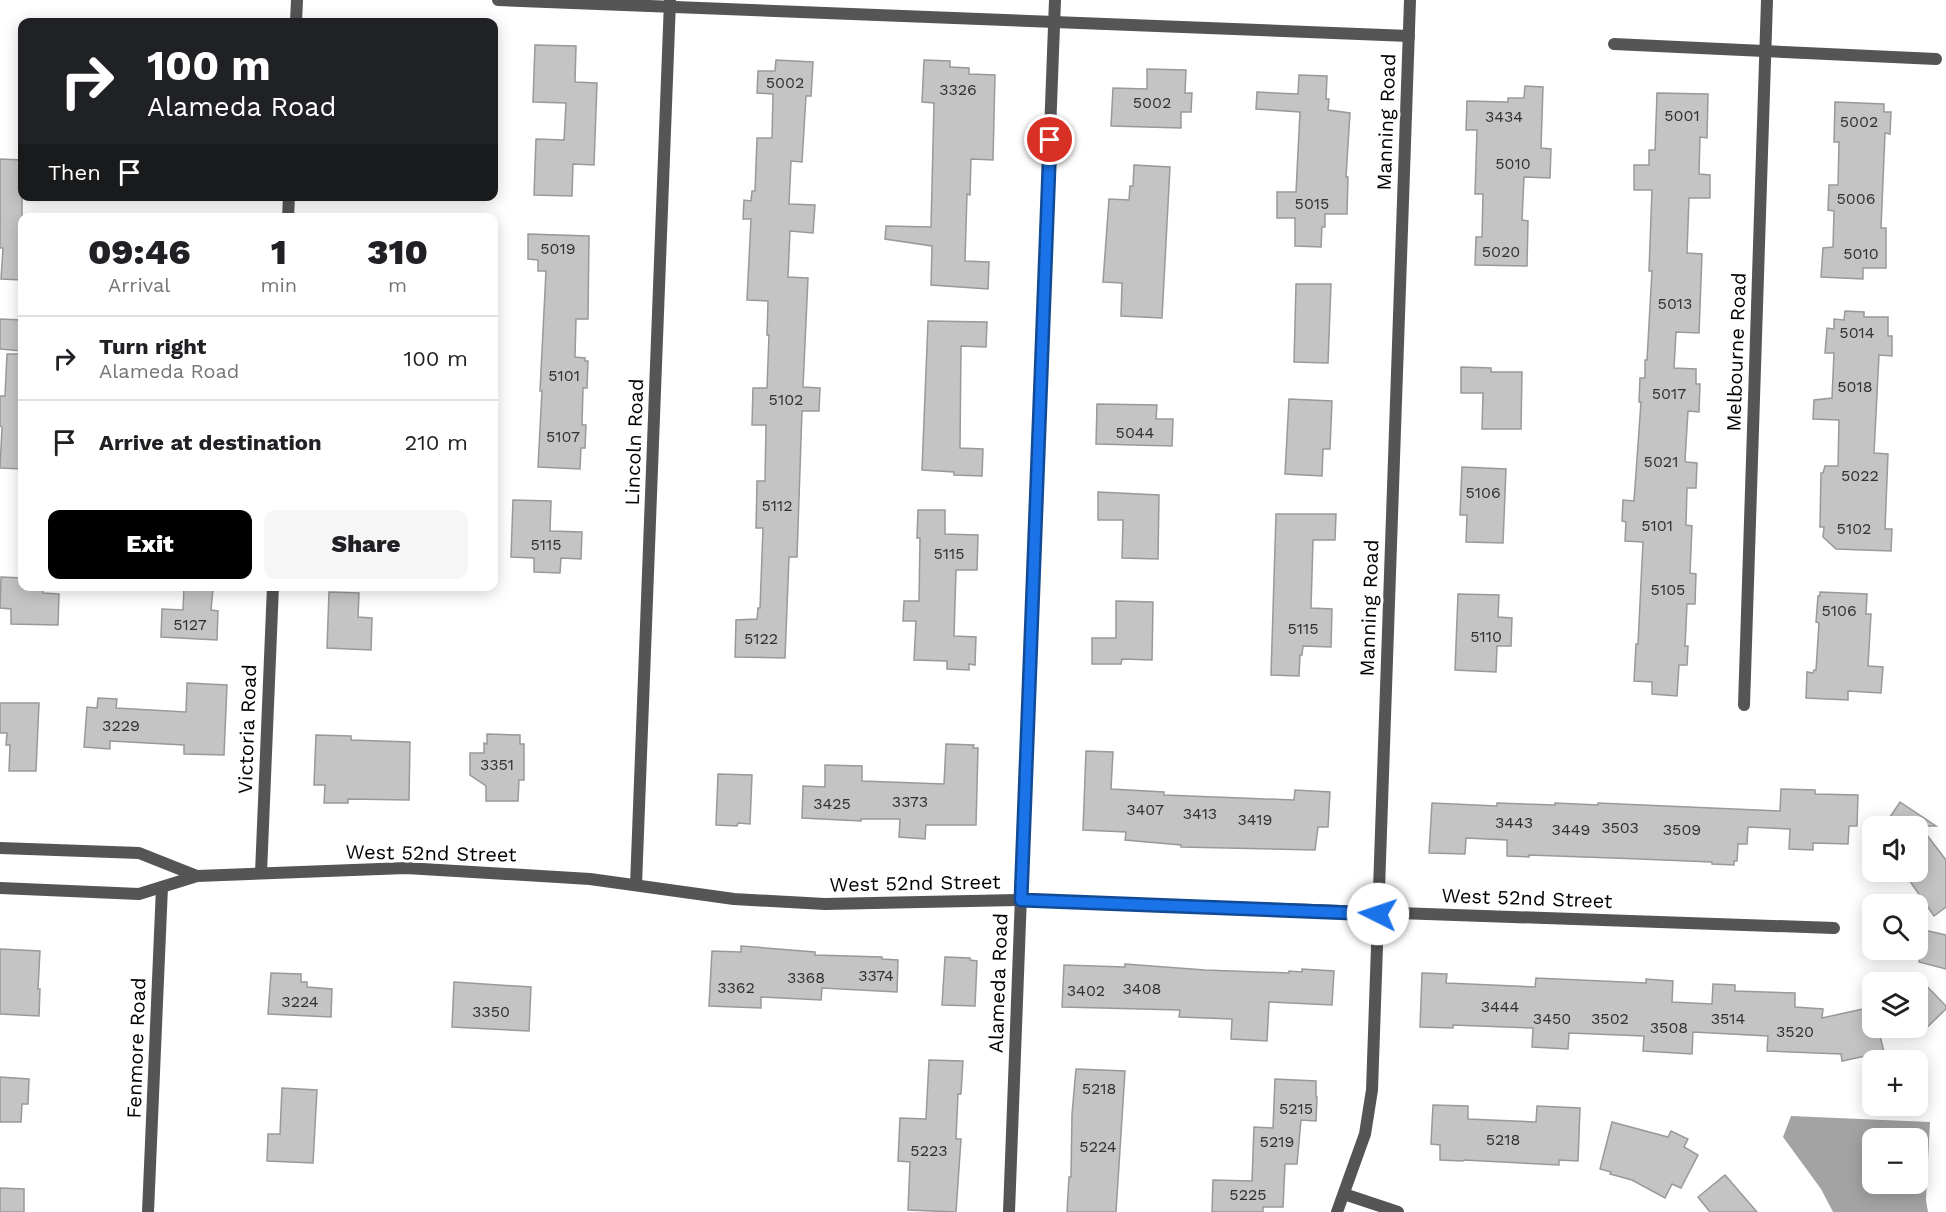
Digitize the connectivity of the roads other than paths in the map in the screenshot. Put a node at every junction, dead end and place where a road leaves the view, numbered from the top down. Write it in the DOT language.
graph roads {
  1 [pos="297,0"];
  2 [pos="498,0"];
  3 [pos="1055,0"];
  4 [pos="1410,0"];
  5 [pos="1767,0"];
  6 [pos="670,3"];
  7 [pos="296,18"];
  8 [pos="1054,22"];
  9 [pos="1409,36"];
  10 [pos="1614,44"];
  11 [pos="1765,50"];
  12 [pos="1936,59"];
  13 [pos="273,591"];
  14 [pos="1744,705"];
  15 [pos="0,848"];
  16 [pos="261,873"];
  17 [pos="197,876"];
  18 [pos="636,885"];
  19 [pos="162,886"];
  20 [pos="0,888"];
  21 [pos="1021,900"];
  22 [pos="1378,914"];
  23 [pos="1834,928"];
  24 [pos="1344,1194"];
  25 [pos="148,1212"];
  26 [pos="1009,1212"];
  27 [pos="1337,1212"];
  28 [pos="1398,1212"];
  1 -- 7 [label="street"];
  2 -- 6 [label="street"];
  3 -- 8 [label="street, Alameda Road"];
  4 -- 9 [label="street, Manning Road"];
  5 -- 11 [label="street, Melbourne Road"];
  6 -- 8 [label="street"];
  6 -- 18 [label="street, Lincoln Road"];
  8 -- 9 [label="street"];
  8 -- 21 [label="street, Alameda Road"];
  9 -- 22 [label="street, Manning Road"];
  10 -- 11 [label="street"];
  11 -- 12 [label="street"];
  11 -- 14 [label="street, Melbourne Road"];
  13 -- 16 [label="street, Victoria Road"];
  15 -- 17 [label="street"];
  16 -- 17 [label="street, West 52nd Street"];
  16 -- 18 [label="street, West 52nd Street"];
  17 -- 19 [label="street, West 52nd Street"];
  18 -- 21 [label="street, West 52nd Street"];
  19 -- 20 [label="street, West 52nd Street"];
  19 -- 25 [label="street, Fenmore Road"];
  21 -- 22 [label="street, West 52nd Street"];
  21 -- 26 [label="street, Alameda Road"];
  22 -- 23 [label="street, West 52nd Street"];
  22 -- 24 [label="street, Manning Road"];
  24 -- 27 [label="street, Manning Road"];
  24 -- 28 [label="street"];
}
